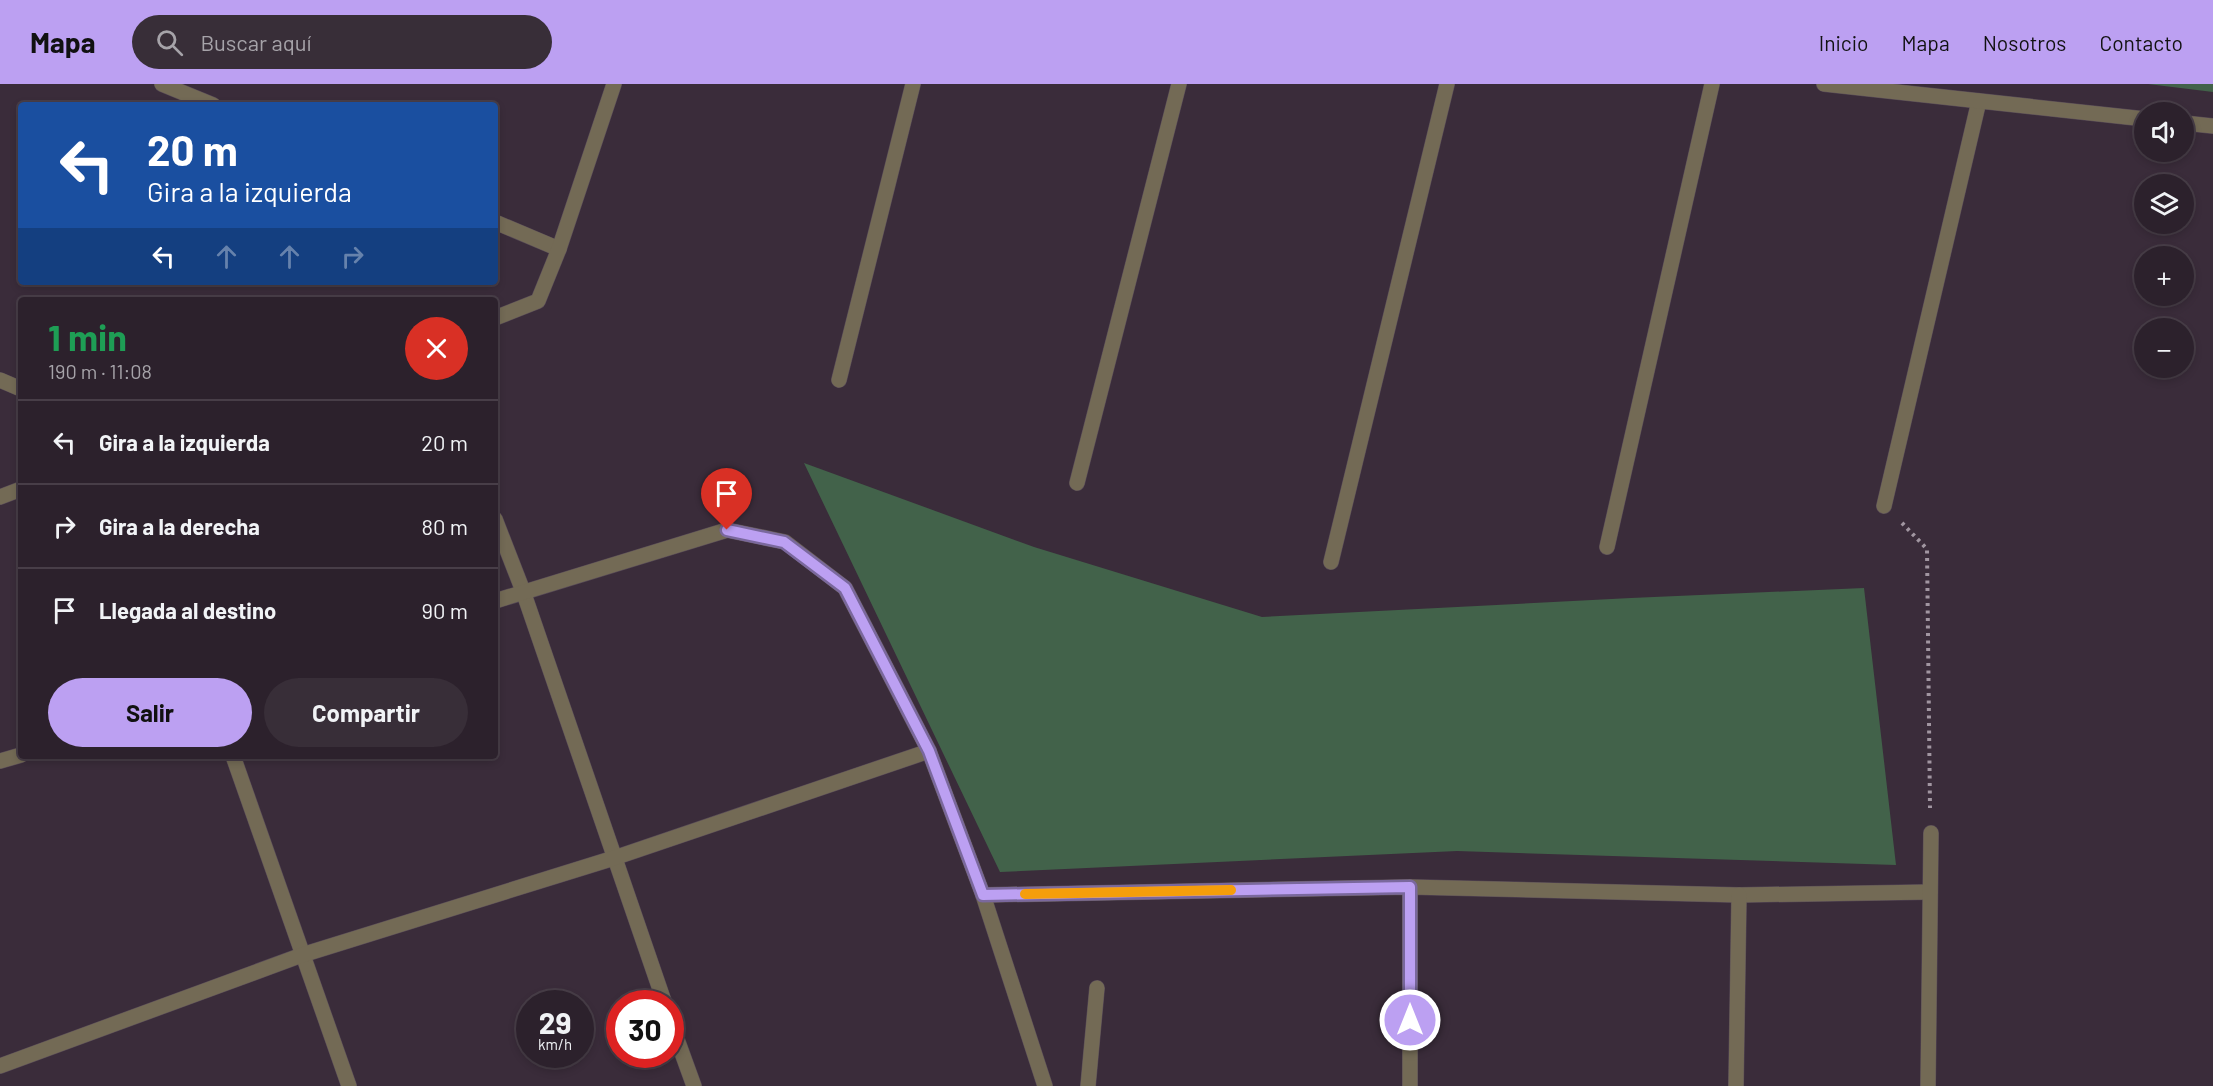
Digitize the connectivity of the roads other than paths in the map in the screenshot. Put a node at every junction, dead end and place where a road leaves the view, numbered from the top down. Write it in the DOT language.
graph roads {
  1 [pos="162,84"];
  2 [pos="614,84"];
  3 [pos="913,84"];
  4 [pos="1179,84"];
  5 [pos="1447,84"];
  6 [pos="1712,84"];
  7 [pos="1824,84"];
  8 [pos="199,91"];
  9 [pos="1979,101"];
  10 [pos="210,102"];
  11 [pos="2134,118"];
  12 [pos="2194,124"];
  13 [pos="2213,126"];
  14 [pos="498,223"];
  15 [pos="559,249"];
  16 [pos="498,317"];
  17 [pos="0,380"];
  18 [pos="839,380"];
  19 [pos="18,388"];
  20 [pos="1077,483"];
  21 [pos="18,490"];
  22 [pos="0,497"];
  23 [pos="1884,506"];
  24 [pos="498,527"];
  25 [pos="1607,547"];
  26 [pos="1331,562"];
  27 [pos="523,591"];
  28 [pos="498,600"];
  29 [pos="929,751"];
  30 [pos="18,756"];
  31 [pos="234,759"];
  32 [pos="0,761"];
  33 [pos="1931,833"];
  34 [pos="614,858"];
  35 [pos="1410,887"];
  36 [pos="1930,892"];
  37 [pos="983,895"];
  38 [pos="1739,895"];
  39 [pos="302,955"];
  40 [pos="1097,988"];
  41 [pos="660,990"];
  42 [pos="684,1060"];
  43 [pos="0,1066"];
  44 [pos="349,1086"];
  45 [pos="693,1086"];
  46 [pos="1045,1086"];
  47 [pos="1088,1086"];
  48 [pos="1410,1086"];
  49 [pos="1736,1086"];
  50 [pos="1928,1086"];
  1 -- 8 [label="street"];
  2 -- 15 [label="street"];
  3 -- 18 [label="street"];
  4 -- 20 [label="street"];
  5 -- 26 [label="street"];
  6 -- 25 [label="street"];
  7 -- 9 [label="street"];
  8 -- 10 [label="street"];
  9 -- 11 [label="street"];
  9 -- 23 [label="street"];
  12 -- 13 [label="street"];
  14 -- 15 [label="street"];
  15 -- 16 [label="street"];
  17 -- 19 [label="street"];
  21 -- 22 [label="street"];
  24 -- 27 [label="street"];
  27 -- 28 [label="street"];
  27 -- 29 [label="street"];
  27 -- 34 [label="street"];
  29 -- 34 [label="street"];
  29 -- 37 [label="street"];
  30 -- 32 [label="street"];
  31 -- 39 [label="street"];
  33 -- 36 [label="street"];
  34 -- 39 [label="street"];
  34 -- 41 [label="street"];
  35 -- 37 [label="street"];
  35 -- 38 [label="street"];
  35 -- 48 [label="street"];
  36 -- 38 [label="street"];
  36 -- 50 [label="street"];
  37 -- 46 [label="street"];
  38 -- 49 [label="street"];
  39 -- 43 [label="street"];
  39 -- 44 [label="street"];
  40 -- 47 [label="street"];
  42 -- 45 [label="street"];
}
